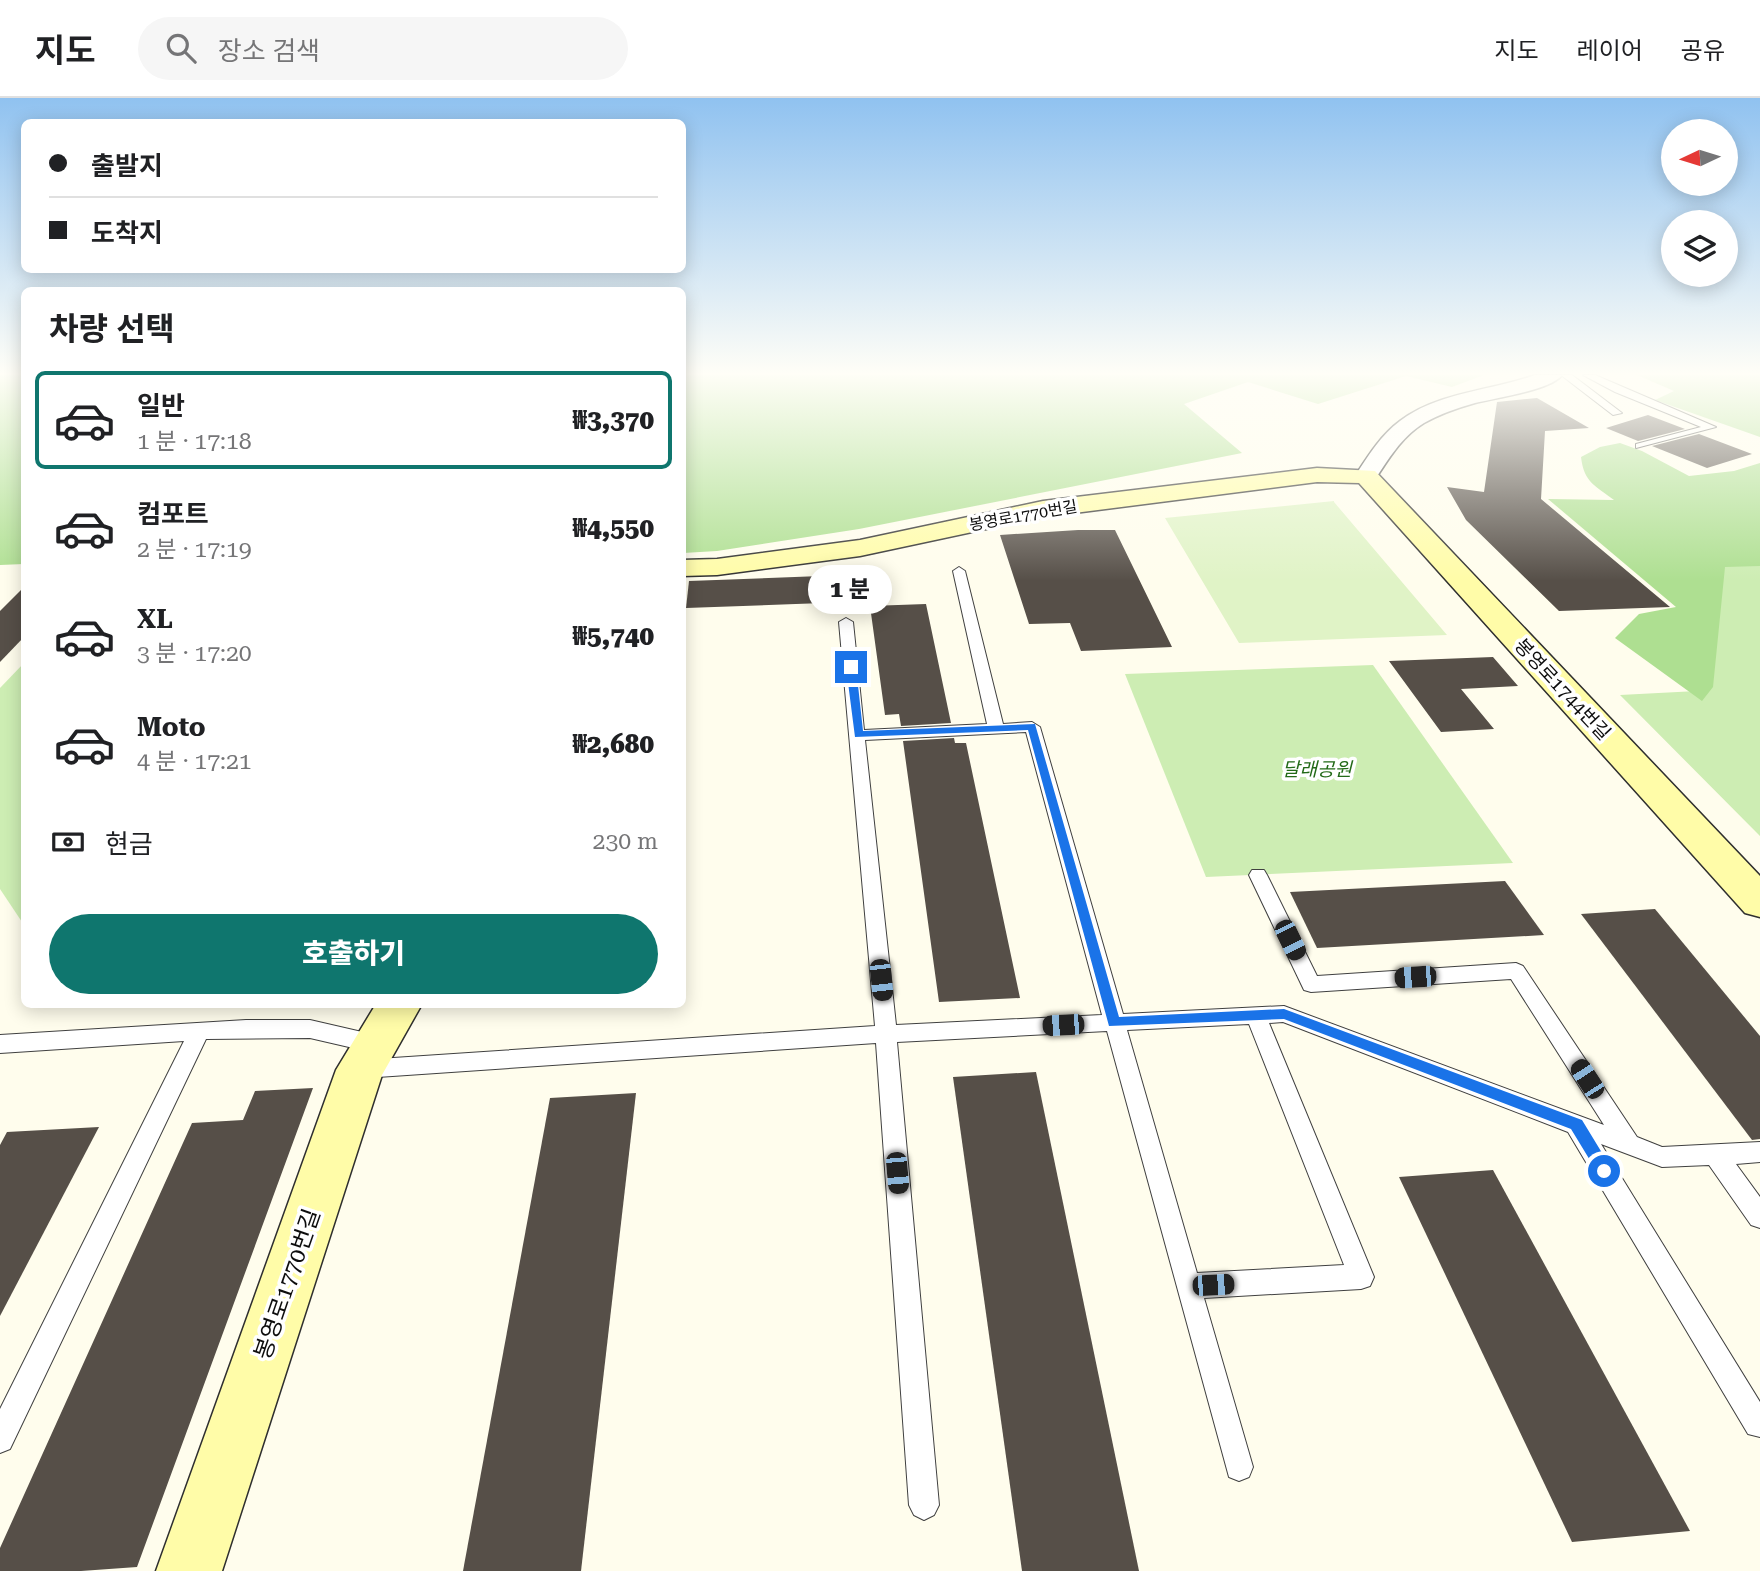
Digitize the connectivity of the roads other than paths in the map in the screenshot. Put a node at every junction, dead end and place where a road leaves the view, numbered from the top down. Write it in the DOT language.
graph roads {
  1 [pos="1389,444"];
  2 [pos="1648,444"];
  3 [pos="1640,446"];
  4 [pos="1366,476"];
  5 [pos="686,568"];
  6 [pos="959,571"];
  7 [pos="846,622"];
  8 [pos="996,728"];
  9 [pos="858,735"];
  10 [pos="1258,875"];
  11 [pos="1760,902"];
  12 [pos="1256,1016"];
  13 [pos="1114,1023"];
  14 [pos="199,1031"];
  15 [pos="886,1034"];
  16 [pos="379,1040"];
  17 [pos="0,1044"];
  18 [pos="1576,1124"];
  19 [pos="1629,1144"];
  20 [pos="1760,1152"];
  21 [pos="1715,1154"];
  22 [pos="1760,1217"];
  23 [pos="1188,1286"];
  24 [pos="1758,1424"];
  25 [pos="0,1438"];
  26 [pos="1239,1467"];
  27 [pos="924,1505"];
  28 [pos="189,1571"];
  1 -- 4 [label="street"];
  2 -- 3 [label="lane"];
  4 -- 5 [label="street, 봉영로1770번길"];
  4 -- 11 [label="street, 봉영로1744번길"];
  6 -- 8 [label="lane"];
  7 -- 9 [label="lane"];
  8 -- 9 [label="lane"];
  8 -- 13 [label="lane"];
  9 -- 15 [label="lane"];
  10 -- 19 [label="lane"];
  12 -- 13 [label="lane"];
  12 -- 18 [label="lane"];
  12 -- 23 [label="lane"];
  13 -- 15 [label="lane"];
  13 -- 23 [label="lane"];
  14 -- 16 [label="lane"];
  14 -- 17 [label="lane"];
  14 -- 25 [label="lane"];
  15 -- 16 [label="lane"];
  15 -- 27 [label="lane"];
  16 -- 28 [label="street, 봉영로1770번길"];
  18 -- 19 [label="lane"];
  18 -- 24 [label="lane"];
  19 -- 21 [label="lane"];
  20 -- 21 [label="lane"];
  21 -- 22 [label="lane"];
  23 -- 26 [label="lane"];
}
